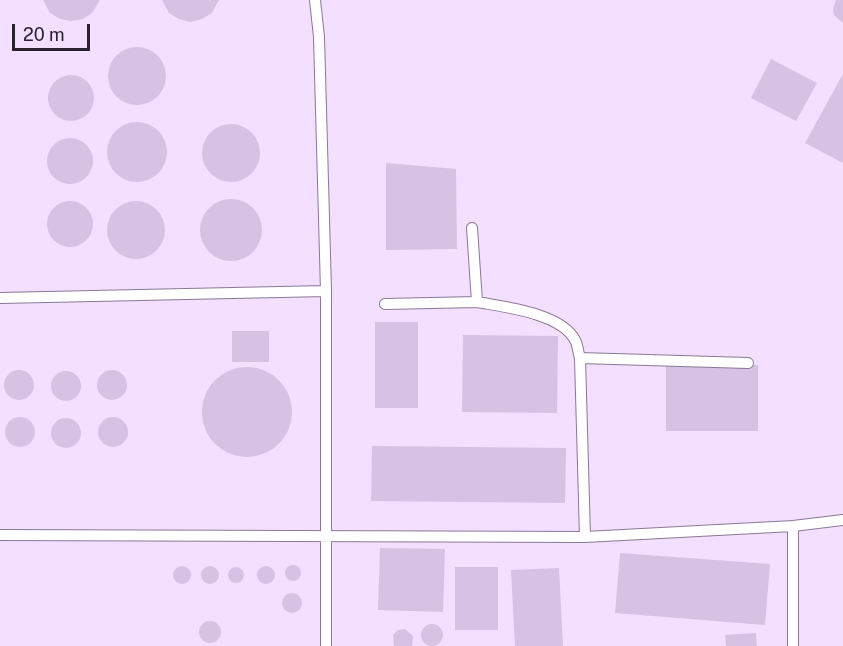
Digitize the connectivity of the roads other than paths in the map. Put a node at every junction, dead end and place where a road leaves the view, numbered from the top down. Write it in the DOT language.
graph roads {
  1 [pos="315,0"];
  2 [pos="472,228"];
  3 [pos="326,291"];
  4 [pos="0,298"];
  5 [pos="477,302"];
  6 [pos="385,304"];
  7 [pos="580,358"];
  8 [pos="748,363"];
  9 [pos="843,520"];
  10 [pos="793,526"];
  11 [pos="0,535"];
  12 [pos="326,536"];
  13 [pos="585,537"];
  14 [pos="326,646"];
  15 [pos="793,646"];
  1 -- 3 [label="lane"];
  2 -- 5 [label="lane"];
  3 -- 4 [label="lane"];
  3 -- 12 [label="lane"];
  5 -- 6 [label="lane"];
  5 -- 7 [label="lane"];
  7 -- 8 [label="lane"];
  7 -- 13 [label="lane"];
  9 -- 10 [label="lane"];
  10 -- 13 [label="lane"];
  10 -- 15 [label="lane"];
  11 -- 12 [label="lane"];
  12 -- 13 [label="lane"];
  12 -- 14 [label="lane"];
}
